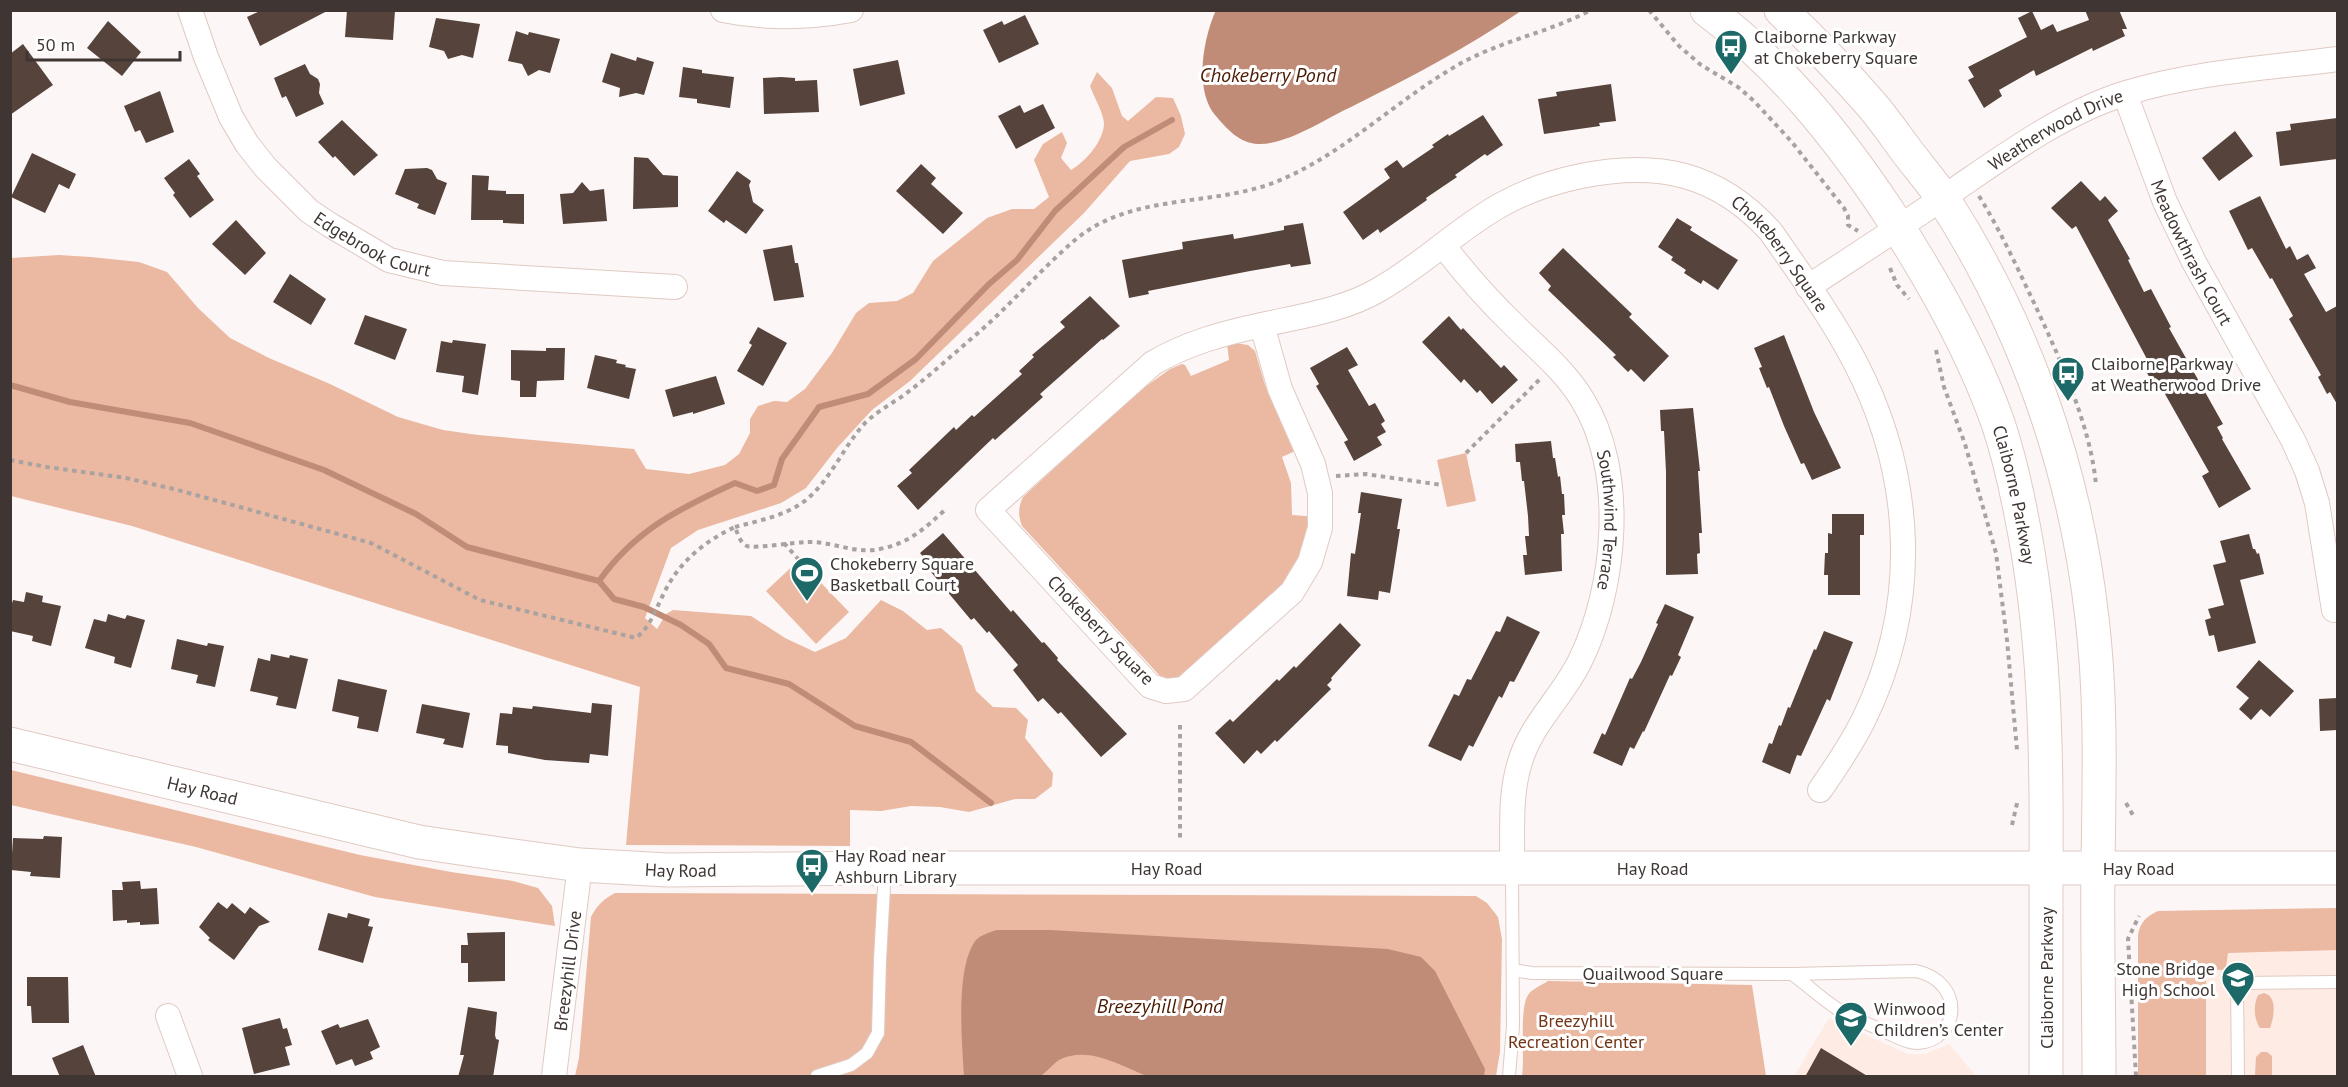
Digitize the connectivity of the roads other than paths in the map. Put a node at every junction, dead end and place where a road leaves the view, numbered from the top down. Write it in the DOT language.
graph roads {
  1 [pos="190,10"];
  2 [pos="723,10"];
  3 [pos="851,10"];
  4 [pos="1707,10"];
  5 [pos="1781,10"];
  6 [pos="2337,59"];
  7 [pos="2125,94"];
  8 [pos="1943,198"];
  9 [pos="1885,236"];
  10 [pos="1443,245"];
  11 [pos="675,287"];
  12 [pos="1808,287"];
  13 [pos="1262,325"];
  14 [pos="2334,609"];
  15 [pos="10,744"];
  16 [pos="1820,790"];
  17 [pos="580,865"];
  18 [pos="885,868"];
  19 [pos="2098,868"];
  20 [pos="2337,868"];
  21 [pos="2046,869"];
  22 [pos="1512,870"];
  23 [pos="1514,970"];
  24 [pos="1792,974"];
  25 [pos="2337,982"];
  26 [pos="168,1016"];
  27 [pos="190,1077"];
  28 [pos="554,1077"];
  29 [pos="817,1077"];
  30 [pos="1509,1077"];
  31 [pos="2046,1077"];
  32 [pos="2099,1077"];
  33 [pos="2238,1077"];
  1 -- 11 [label="street, Edgebrook Court"];
  2 -- 3 [label="street"];
  4 -- 9 [label="street, Claiborne Parkway"];
  5 -- 8 [label="street"];
  6 -- 7 [label="street, Weatherwood Drive"];
  7 -- 8 [label="street, Weatherwood Drive"];
  7 -- 14 [label="street, Meadowthrash Court"];
  8 -- 9 [label="street, Weatherwood Drive"];
  8 -- 19 [label="street"];
  9 -- 12 [label="street, Weatherwood Drive"];
  9 -- 21 [label="street, Claiborne Parkway"];
  10 -- 12 [label="street, Chokeberry Square"];
  10 -- 13 [label="street, Chokeberry Square"];
  10 -- 22 [label="street, Southwind Terrace"];
  12 -- 16 [label="street, Chokeberry Square"];
  13 -- 13 [label="street, Chokeberry Square"];
  15 -- 17 [label="street, Hay Road"];
  17 -- 18 [label="street, Hay Road"];
  17 -- 28 [label="street, Breezyhill Drive"];
  18 -- 22 [label="street, Hay Road"];
  18 -- 29 [label="lane"];
  19 -- 20 [label="street, Hay Road"];
  19 -- 21 [label="street, Hay Road"];
  19 -- 32 [label="street"];
  21 -- 22 [label="street, Hay Road"];
  21 -- 31 [label="street, Claiborne Parkway"];
  22 -- 23 [label="lane"];
  23 -- 24 [label="lane, Quailwood Square"];
  23 -- 30 [label="lane"];
  24 -- 24 [label="lane, Quailwood Square"];
  25 -- 33 [label="lane"];
  26 -- 27 [label="street"];
}
